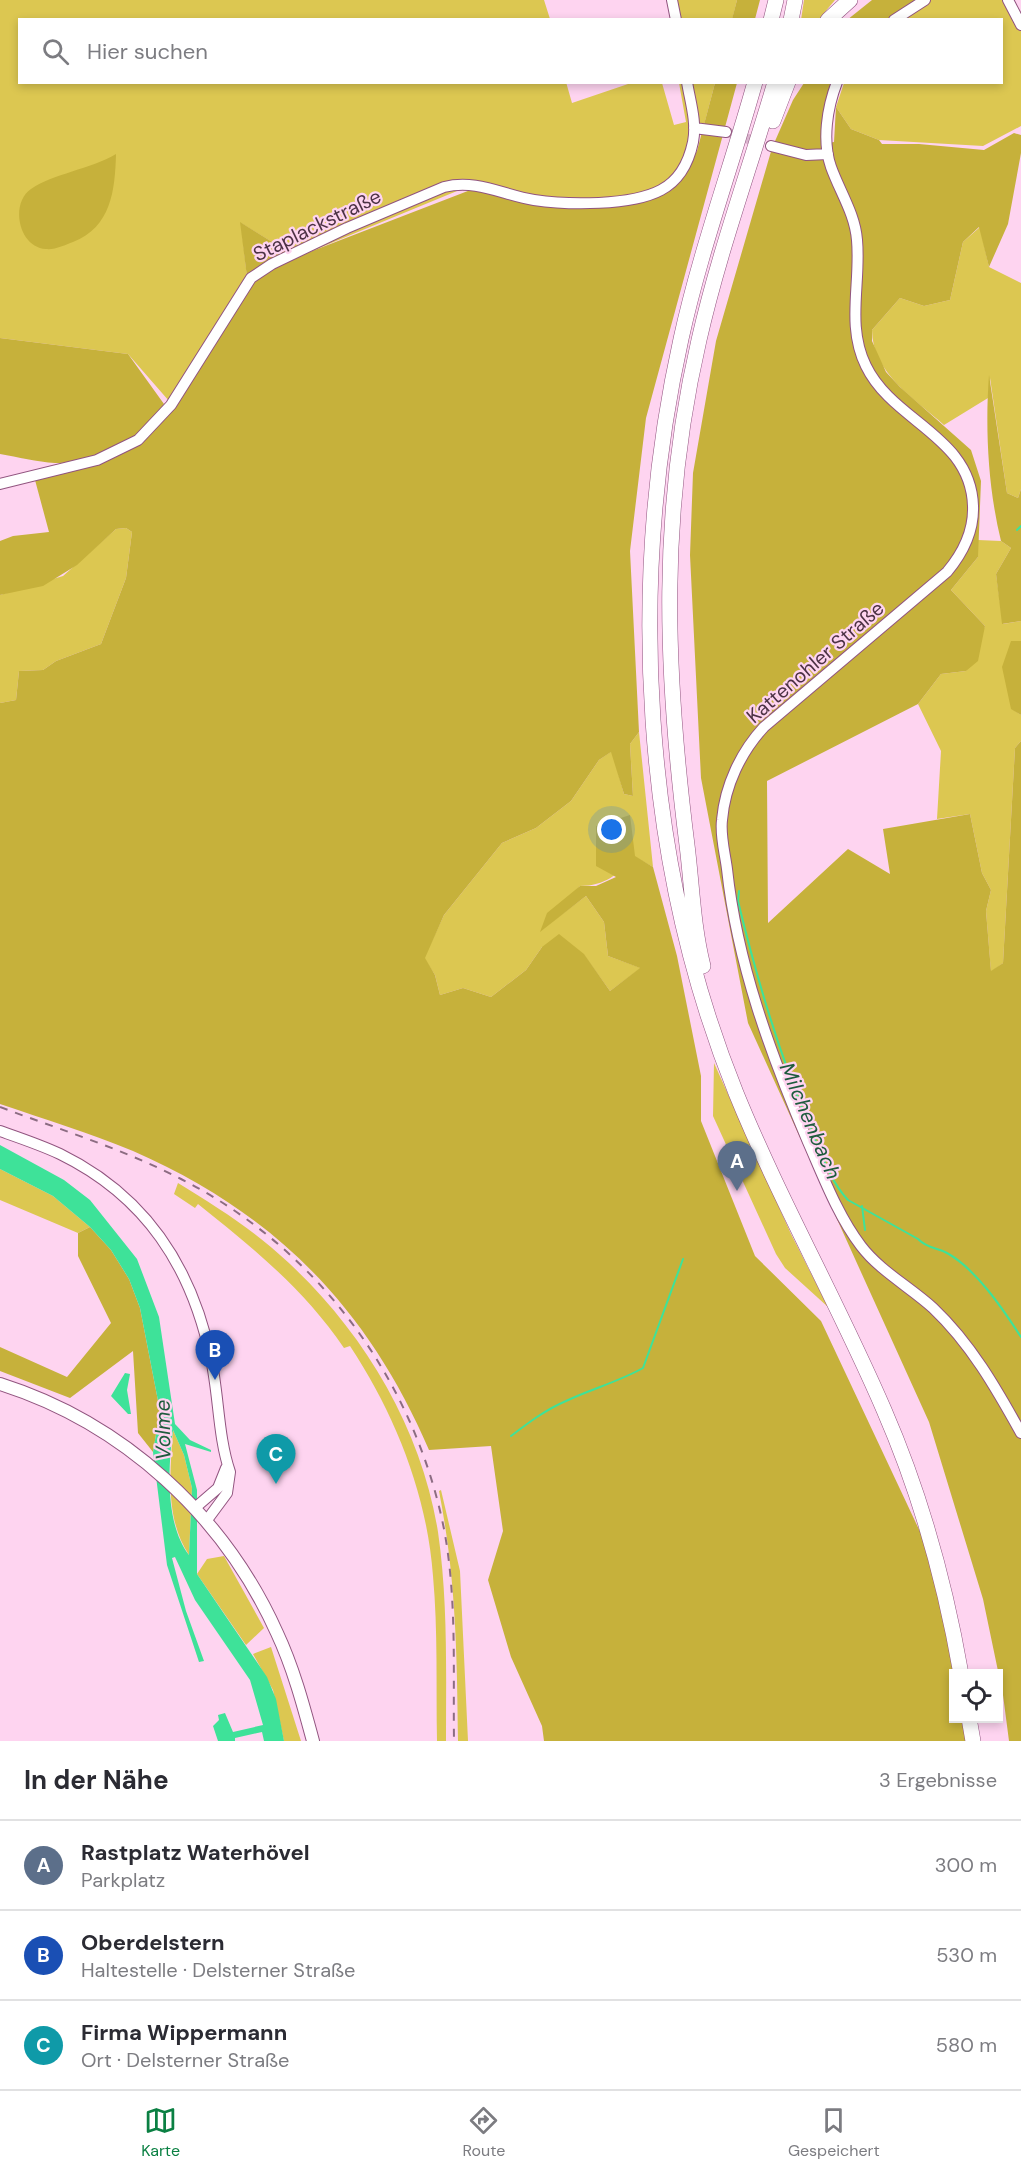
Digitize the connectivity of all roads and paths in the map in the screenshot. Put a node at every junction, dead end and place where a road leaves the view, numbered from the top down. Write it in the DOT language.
graph roads {
  1 [pos="672,0"];
  2 [pos="776,0"];
  3 [pos="795,0"];
  4 [pos="850,0"];
  5 [pos="925,0"];
  6 [pos="1008,0"];
  7 [pos="676,18"];
  8 [pos="772,18"];
  9 [pos="791,18"];
  10 [pos="830,18"];
  11 [pos="897,18"];
  12 [pos="1021,25"];
  13 [pos="687,84"];
  14 [pos="754,84"];
  15 [pos="773,84"];
  16 [pos="787,84"];
  17 [pos="836,84"];
  18 [pos="694,128"];
  19 [pos="726,132"];
  20 [pos="771,146"];
  21 [pos="828,154"];
  22 [pos="750,165"];
  23 [pos="0,484"];
  24 [pos="683,882"];
  25 [pos="0,1131"];
  26 [pos="0,1384"];
  27 [pos="1021,1433"];
  28 [pos="226,1462"];
  29 [pos="196,1507"];
  30 [pos="207,1520"];
  31 [pos="960,1669"];
  32 [pos="970,1669"];
  33 [pos="970,1723"];
  34 [pos="980,1723"];
  35 [pos="313,1741"];
  36 [pos="973,1741"];
  37 [pos="982,1741"];
  1 -- 7 [label="street"];
  2 -- 8 [label="highway"];
  3 -- 9 [label="highway"];
  4 -- 10 [label="highway"];
  5 -- 11 [label="street"];
  6 -- 12 [label="street"];
  13 -- 18 [label="street, Staplackstraße"];
  14 -- 24 [label="highway"];
  15 -- 22 [label="highway"];
  16 -- 22 [label="highway"];
  17 -- 21 [label="street, Kattenohler Straße"];
  18 -- 19 [label="street"];
  18 -- 23 [label="street, Staplackstraße"];
  20 -- 21 [label="street"];
  21 -- 27 [label="street, Kattenohler Straße"];
  22 -- 24 [label="highway"];
  24 -- 31 [label="highway"];
  24 -- 32 [label="highway"];
  25 -- 28 [label="street"];
  26 -- 29 [label="main road"];
  28 -- 29 [label="street"];
  28 -- 30 [label="street"];
  29 -- 30 [label="main road"];
  30 -- 35 [label="main road"];
  33 -- 36 [label="highway"];
  34 -- 37 [label="highway"];
}
